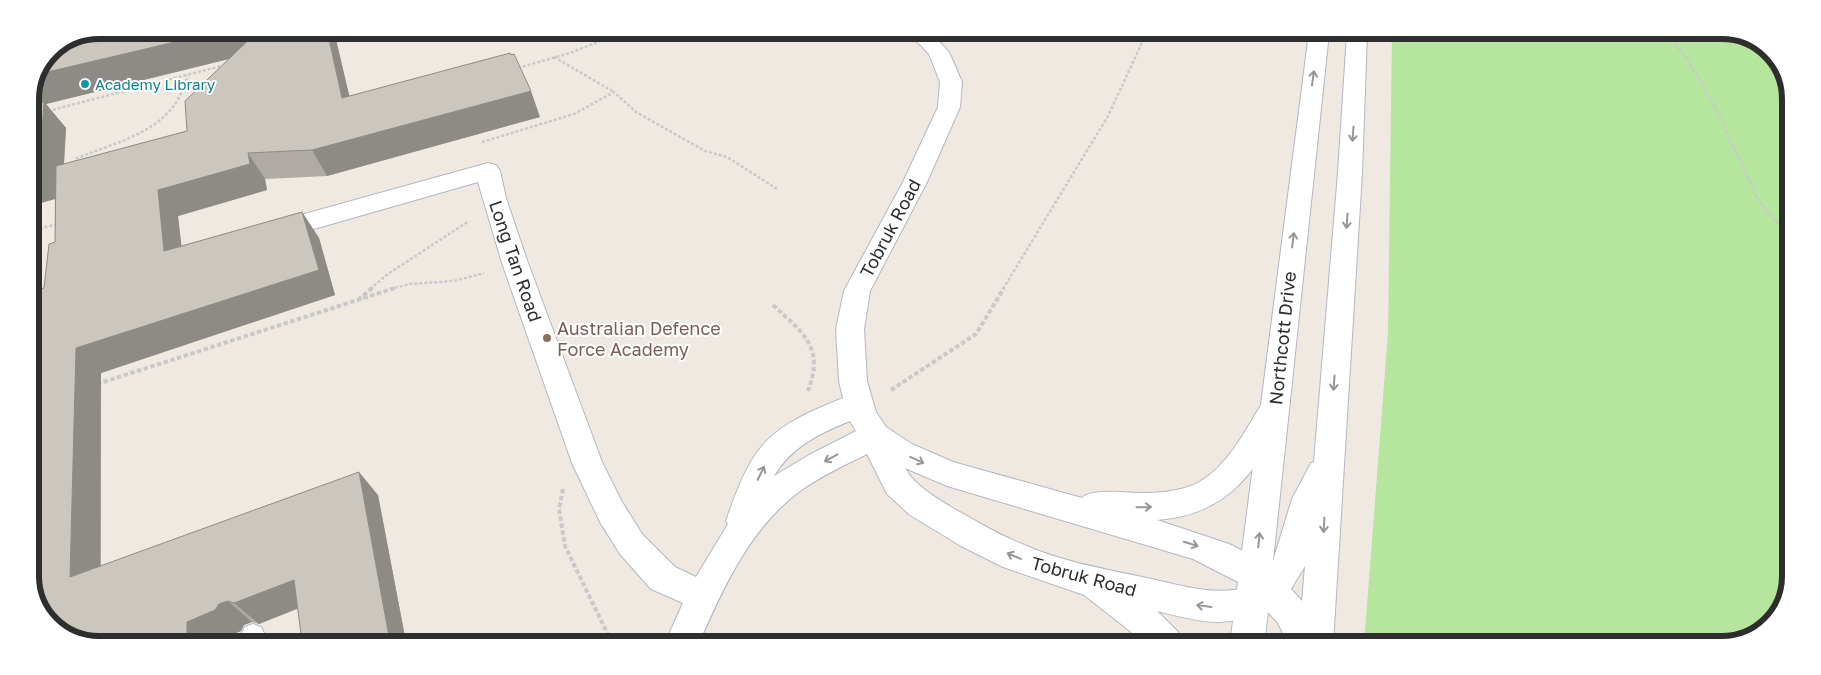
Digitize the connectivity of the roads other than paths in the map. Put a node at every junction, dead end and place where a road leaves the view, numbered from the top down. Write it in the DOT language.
graph roads {
  1 [pos="925,39"];
  2 [pos="1318,39"];
  3 [pos="1357,39"];
  4 [pos="254,237"];
  5 [pos="858,405"];
  6 [pos="1274,408"];
  7 [pos="875,436"];
  8 [pos="1328,459"];
  9 [pos="1060,506"];
  10 [pos="738,535"];
  11 [pos="1091,582"];
  12 [pos="1259,588"];
  13 [pos="703,596"];
  14 [pos="685,636"];
  15 [pos="1158,636"];
  16 [pos="1249,636"];
  17 [pos="1302,636"];
  18 [pos="1317,636"];
  1 -- 5 [label="street, Tobruk Road"];
  6 -- 2 [label="street, Northcott Drive, one-way"];
  3 -- 8 [label="street, one-way"];
  4 -- 13 [label="street, Long Tan Road"];
  5 -- 7 [label="street, Tobruk Road"];
  10 -- 5 [label="street, one-way"];
  9 -- 6 [label="street, one-way"];
  12 -- 6 [label="street, Northcott Drive, one-way"];
  7 -- 9 [label="street, Tobruk Road, one-way"];
  7 -- 10 [label="street, one-way"];
  11 -- 7 [label="street, Tobruk Road, one-way"];
  8 -- 12 [label="street"];
  8 -- 18 [label="street, one-way"];
  9 -- 12 [label="street, Tobruk Road, one-way"];
  10 -- 13 [label="street"];
  12 -- 11 [label="street, Tobruk Road, one-way"];
  11 -- 15 [label="street"];
  12 -- 16 [label="street, Northcott Drive"];
  12 -- 17 [label="street"];
  13 -- 14 [label="street"];
}
